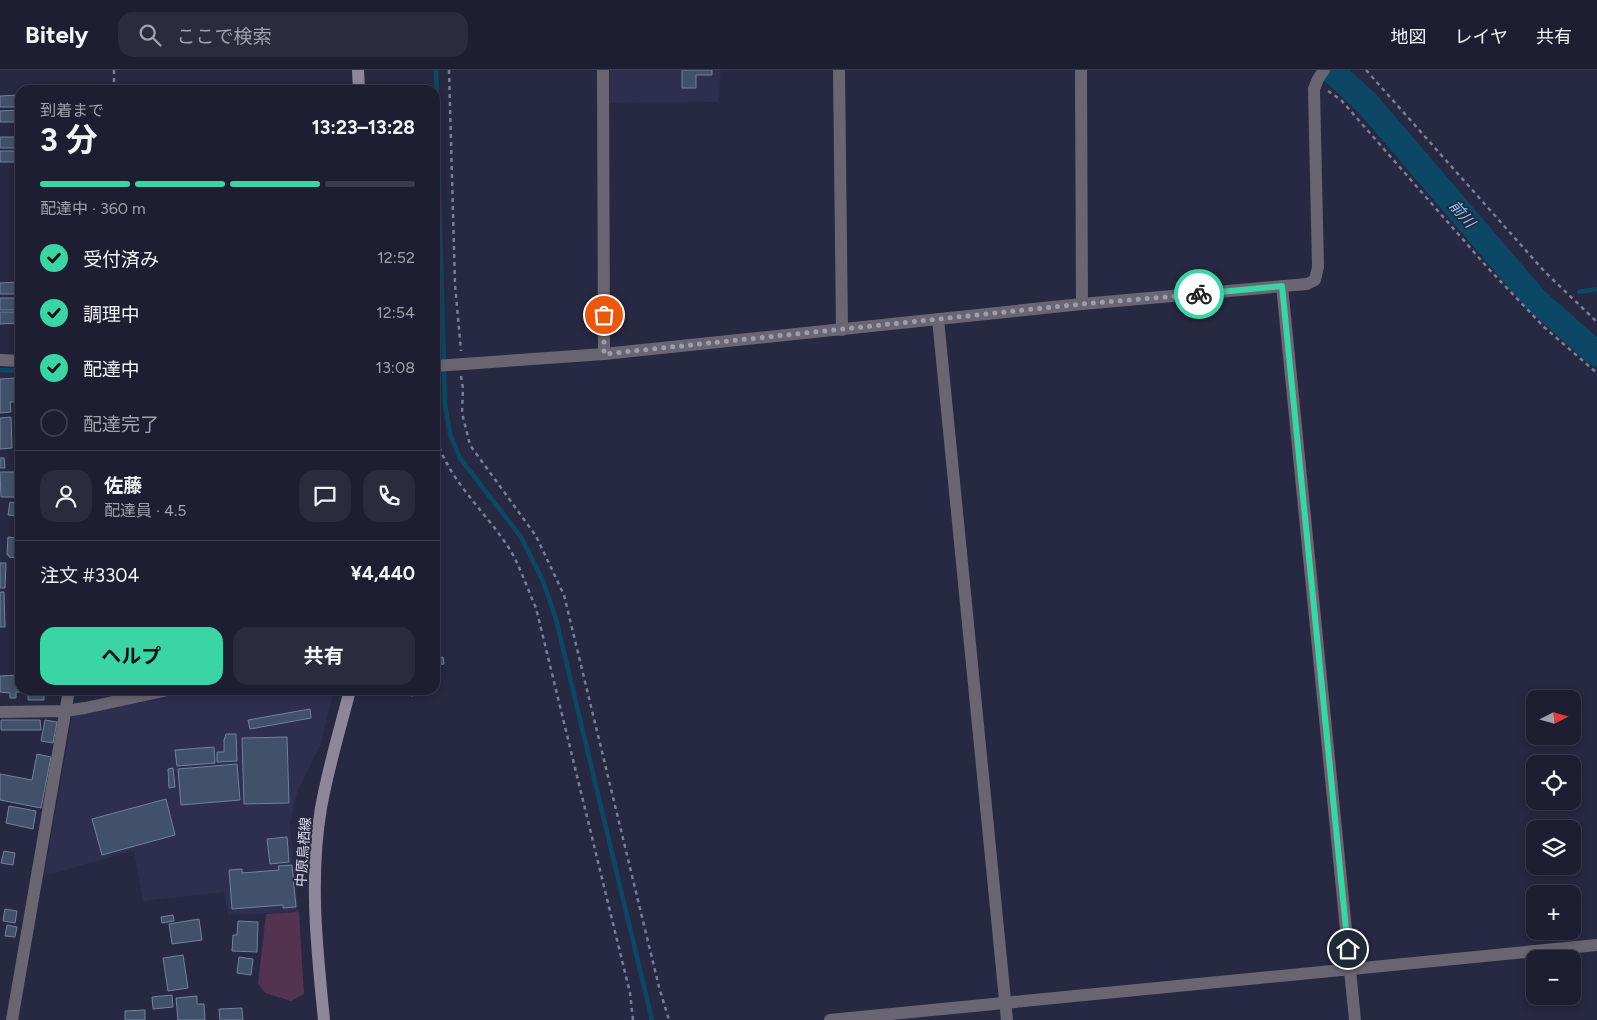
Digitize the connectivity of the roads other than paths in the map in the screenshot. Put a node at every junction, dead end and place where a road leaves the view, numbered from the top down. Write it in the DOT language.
graph roads {
  1 [pos="358,70"];
  2 [pos="603,70"];
  3 [pos="839,70"];
  4 [pos="1081,70"];
  5 [pos="1321,74"];
  6 [pos="359,85"];
  7 [pos="1282,286"];
  8 [pos="1082,304"];
  9 [pos="938,319"];
  10 [pos="842,330"];
  11 [pos="604,354"];
  12 [pos="0,360"];
  13 [pos="15,361"];
  14 [pos="440,366"];
  15 [pos="68,695"];
  16 [pos="145,695"];
  17 [pos="349,695"];
  18 [pos="65,710"];
  19 [pos="0,712"];
  20 [pos="1597,945"];
  21 [pos="1350,969"];
  22 [pos="1005,1003"];
  23 [pos="12,1020"];
  24 [pos="324,1020"];
  25 [pos="830,1020"];
  26 [pos="1006,1020"];
  27 [pos="1355,1020"];
  1 -- 6 [label="main road"];
  2 -- 11 [label="street"];
  3 -- 10 [label="street"];
  4 -- 8 [label="street"];
  5 -- 7 [label="street"];
  7 -- 8 [label="street"];
  7 -- 21 [label="street"];
  8 -- 9 [label="street"];
  9 -- 10 [label="street"];
  9 -- 22 [label="street"];
  10 -- 11 [label="street"];
  11 -- 14 [label="street"];
  12 -- 13 [label="street"];
  15 -- 18 [label="street"];
  16 -- 18 [label="street"];
  17 -- 24 [label="main road, 中原鳥栖線"];
  18 -- 19 [label="street"];
  18 -- 23 [label="street"];
  20 -- 21 [label="street"];
  21 -- 22 [label="street"];
  21 -- 27 [label="street"];
  22 -- 25 [label="street"];
  22 -- 26 [label="street"];
}
